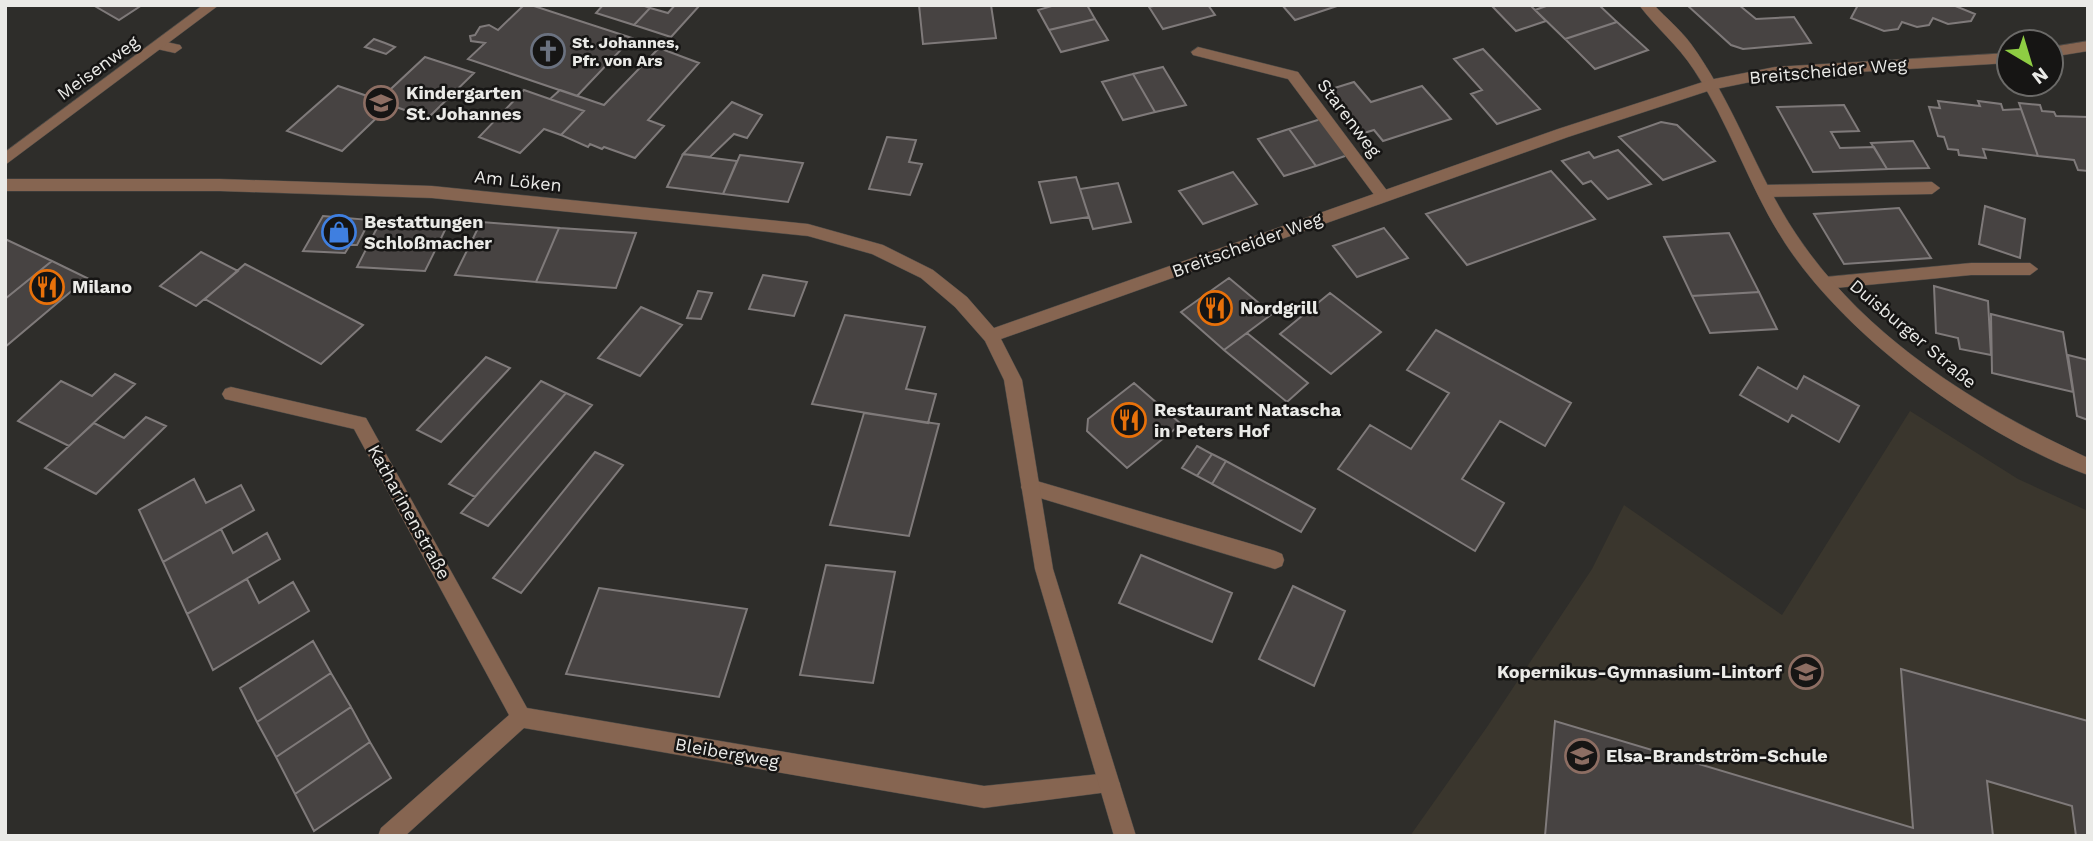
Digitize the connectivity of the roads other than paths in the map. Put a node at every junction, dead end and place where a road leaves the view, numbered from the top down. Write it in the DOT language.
graph roads {
  1 [pos="212,5"];
  2 [pos="1646,5"];
  3 [pos="2085,50"];
  4 [pos="2065,51"];
  5 [pos="1198,52"];
  6 [pos="1995,59"];
  7 [pos="1709,85"];
  8 [pos="5,160"];
  9 [pos="5,185"];
  10 [pos="1932,188"];
  11 [pos="1765,191"];
  12 [pos="1383,196"];
  13 [pos="2030,270"];
  14 [pos="1825,282"];
  15 [pos="991,336"];
  16 [pos="231,394"];
  17 [pos="2088,467"];
  18 [pos="1030,487"];
  19 [pos="1275,560"];
  20 [pos="520,717"];
  21 [pos="1109,784"];
  22 [pos="389,836"];
  23 [pos="1125,836"];
  1 -- 8 [label="street, Meisenweg"];
  2 -- 7 [label="street, Duisburger Straße"];
  3 -- 4 [label="street"];
  5 -- 12 [label="street, Starenweg"];
  6 -- 7 [label="street, Breitscheider Weg"];
  7 -- 11 [label="street, Duisburger Straße"];
  7 -- 12 [label="street, Breitscheider Weg"];
  9 -- 15 [label="street, Am Löken"];
  10 -- 11 [label="street"];
  11 -- 14 [label="street, Duisburger Straße"];
  12 -- 15 [label="street, Breitscheider Weg"];
  13 -- 14 [label="street"];
  14 -- 17 [label="street, Duisburger Straße"];
  15 -- 18 [label="street"];
  16 -- 20 [label="street, Katharinenstraße"];
  18 -- 19 [label="street"];
  18 -- 21 [label="street"];
  20 -- 21 [label="street, Bleibergweg"];
  20 -- 22 [label="street"];
  21 -- 23 [label="street"];
}
